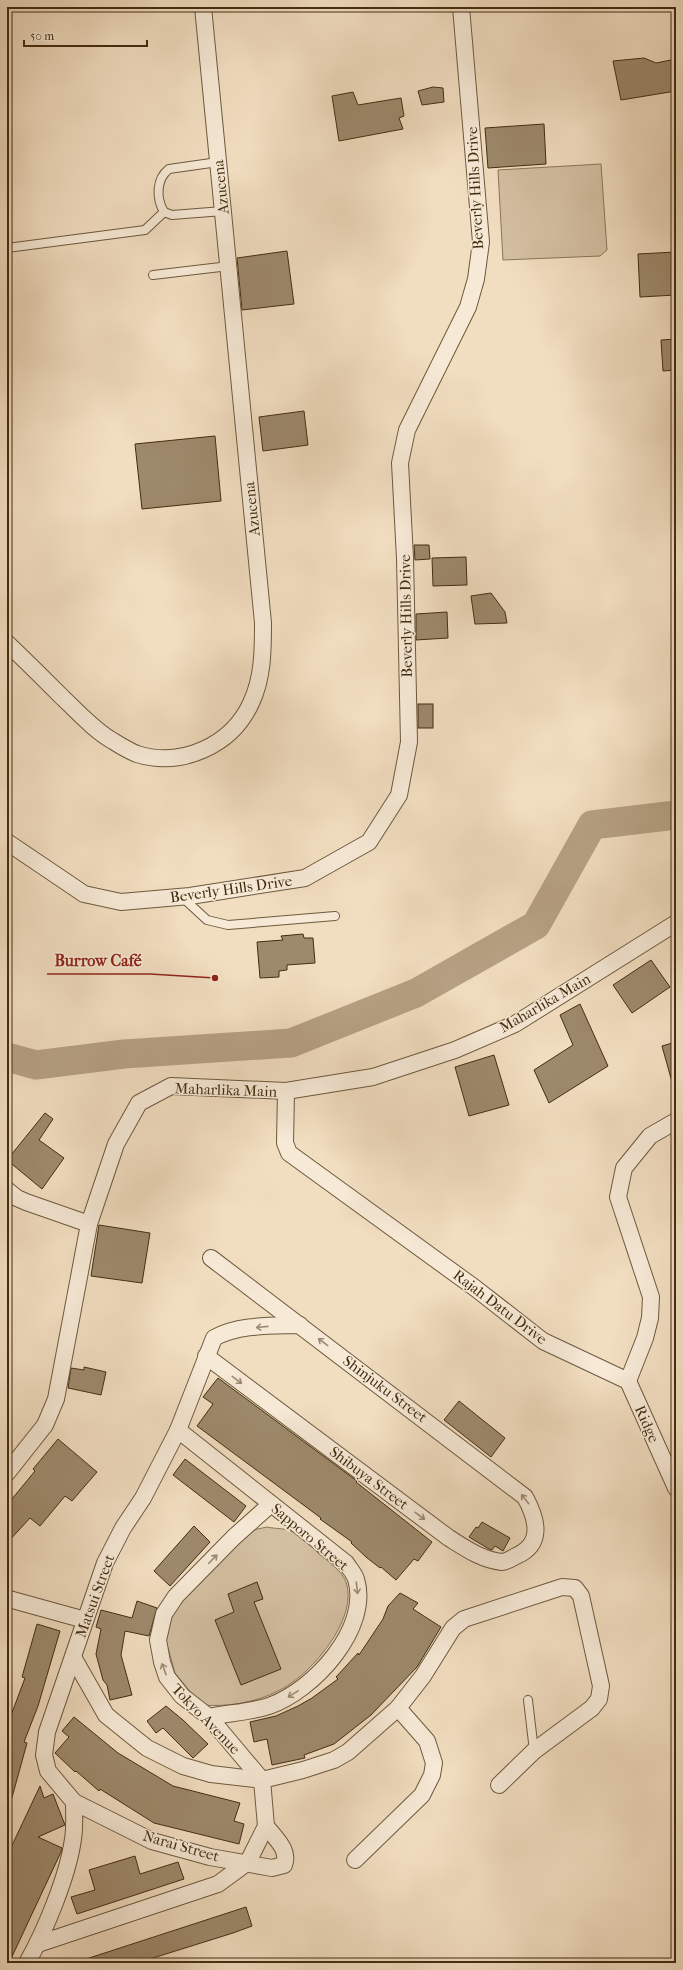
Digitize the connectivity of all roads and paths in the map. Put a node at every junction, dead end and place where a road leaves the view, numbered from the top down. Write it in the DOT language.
graph roads {
  1 [pos="203,7"];
  2 [pos="461,7"];
  3 [pos="218,162"];
  4 [pos="223,211"];
  5 [pos="164,212"];
  6 [pos="7,248"];
  7 [pos="229,266"];
  8 [pos="153,275"];
  9 [pos="7,642"];
  10 [pos="7,842"];
  11 [pos="181,897"];
  12 [pos="335,916"];
  13 [pos="676,923"];
  14 [pos="286,1091"];
  15 [pos="676,1121"];
  16 [pos="7,1190"];
  17 [pos="89,1224"];
  18 [pos="211,1258"];
  19 [pos="300,1325"];
  20 [pos="206,1356"];
  21 [pos="628,1381"];
  22 [pos="178,1430"];
  23 [pos="7,1473"];
  24 [pos="676,1488"];
  25 [pos="271,1504"];
  26 [pos="536,1535"];
  27 [pos="9,1599"];
  28 [pos="85,1620"];
  29 [pos="73,1657"];
  30 [pos="528,1700"];
  31 [pos="398,1708"];
  32 [pos="209,1717"];
  33 [pos="534,1751"];
  34 [pos="262,1780"];
  35 [pos="499,1785"];
  36 [pos="74,1802"];
  37 [pos="266,1826"];
  38 [pos="355,1860"];
  39 [pos="248,1862"];
  40 [pos="38,1944"];
  41 [pos="27,1963"];
  1 -- 3 [label="street, Azucena"];
  2 -- 11 [label="street, Beverly Hills Drive"];
  3 -- 4 [label="street, Azucena"];
  3 -- 5 [label="lane"];
  4 -- 5 [label="lane"];
  4 -- 7 [label="street, Azucena"];
  5 -- 6 [label="lane"];
  7 -- 8 [label="lane"];
  7 -- 9 [label="street, Azucena"];
  10 -- 11 [label="street, Beverly Hills Drive"];
  11 -- 12 [label="lane"];
  13 -- 14 [label="street, Maharlika Main"];
  14 -- 17 [label="street, Maharlika Main"];
  14 -- 21 [label="street, Rajah Datu Drive"];
  15 -- 21 [label="street"];
  16 -- 17 [label="street"];
  17 -- 23 [label="street, Maharlika Main"];
  18 -- 19 [label="street, Shinjuku Street"];
  19 -- 20 [label="street, Matsui Street, one-way"];
  26 -- 19 [label="street, Shinjuku Street, one-way"];
  20 -- 22 [label="street, Matsui Street"];
  20 -- 26 [label="street, Shibuya Street, one-way"];
  21 -- 24 [label="street, Ridge"];
  22 -- 25 [label="street, Sapporo Street"];
  22 -- 28 [label="street, Matsui Street"];
  32 -- 25 [label="street, Tokyo Avenue, one-way"];
  25 -- 32 [label="street, Sapporo Street, one-way"];
  27 -- 28 [label="street"];
  28 -- 29 [label="street, Matsui Street"];
  29 -- 34 [label="street"];
  29 -- 36 [label="street, Matsui Street"];
  30 -- 33 [label="lane"];
  31 -- 33 [label="street"];
  31 -- 34 [label="street"];
  31 -- 38 [label="street"];
  32 -- 34 [label="street, Tokyo Avenue"];
  33 -- 35 [label="street"];
  34 -- 37 [label="street"];
  36 -- 39 [label="street, Narai Street"];
  36 -- 40 [label="street"];
  37 -- 39 [label="street"];
  37 -- 39 [label="street, Narai Street"];
  39 -- 40 [label="street"];
  40 -- 41 [label="street"];
}
